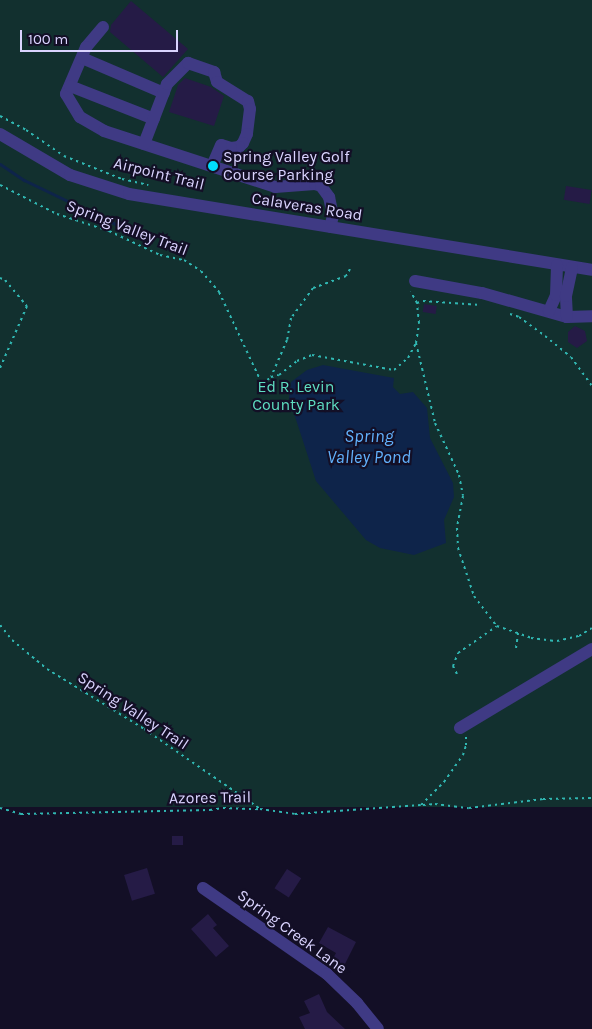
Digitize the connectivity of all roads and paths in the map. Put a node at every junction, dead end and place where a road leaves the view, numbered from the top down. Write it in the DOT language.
graph roads {
  1 [pos="103,27"];
  2 [pos="82,58"];
  3 [pos="70,86"];
  4 [pos="164,93"];
  5 [pos="0,116"];
  6 [pos="154,119"];
  7 [pos="0,134"];
  8 [pos="144,144"];
  9 [pos="212,166"];
  10 [pos="148,184"];
  11 [pos="0,185"];
  12 [pos="330,227"];
  13 [pos="556,265"];
  14 [pos="572,268"];
  15 [pos="350,269"];
  16 [pos="592,270"];
  17 [pos="0,278"];
  18 [pos="414,284"];
  19 [pos="417,303"];
  20 [pos="488,306"];
  21 [pos="504,311"];
  22 [pos="549,311"];
  23 [pos="592,316"];
  24 [pos="567,317"];
  25 [pos="416,343"];
  26 [pos="0,368"];
  27 [pos="271,377"];
  28 [pos="592,386"];
  29 [pos="0,625"];
  30 [pos="497,626"];
  31 [pos="592,628"];
  32 [pos="518,633"];
  33 [pos="516,648"];
  34 [pos="592,649"];
  35 [pos="457,674"];
  36 [pos="460,728"];
  37 [pos="592,798"];
  38 [pos="421,805"];
  39 [pos="0,808"];
  40 [pos="260,809"];
  41 [pos="203,888"];
  42 [pos="378,1029"];
  1 -- 2 [label="street"];
  2 -- 3 [label="street"];
  2 -- 4 [label="street"];
  3 -- 6 [label="street"];
  3 -- 8 [label="street"];
  4 -- 6 [label="street"];
  4 -- 9 [label="street"];
  5 -- 10 [label="path, Airpoint Trail"];
  6 -- 8 [label="street"];
  7 -- 12 [label="street, Calaveras Road"];
  8 -- 9 [label="street"];
  9 -- 12 [label="street"];
  11 -- 27 [label="path, Spring Valley Trail"];
  12 -- 13 [label="street, Calaveras Road"];
  13 -- 14 [label="street, Calaveras Road"];
  13 -- 22 [label="street"];
  14 -- 16 [label="street, Calaveras Road"];
  14 -- 24 [label="street"];
  15 -- 27 [label="path"];
  17 -- 26 [label="path"];
  18 -- 19 [label="path"];
  18 -- 22 [label="street"];
  19 -- 20 [label="path"];
  19 -- 25 [label="path"];
  21 -- 28 [label="path"];
  22 -- 24 [label="street"];
  23 -- 24 [label="street"];
  25 -- 27 [label="path"];
  25 -- 30 [label="path"];
  29 -- 40 [label="path, Spring Valley Trail"];
  30 -- 32 [label="path"];
  30 -- 35 [label="path"];
  31 -- 32 [label="path"];
  32 -- 33 [label="path"];
  34 -- 36 [label="street"];
  36 -- 38 [label="path"];
  37 -- 38 [label="path, Azores Trail"];
  38 -- 40 [label="path, Azores Trail"];
  39 -- 40 [label="path, Azores Trail"];
  41 -- 42 [label="street, Spring Creek Lane"];
}
